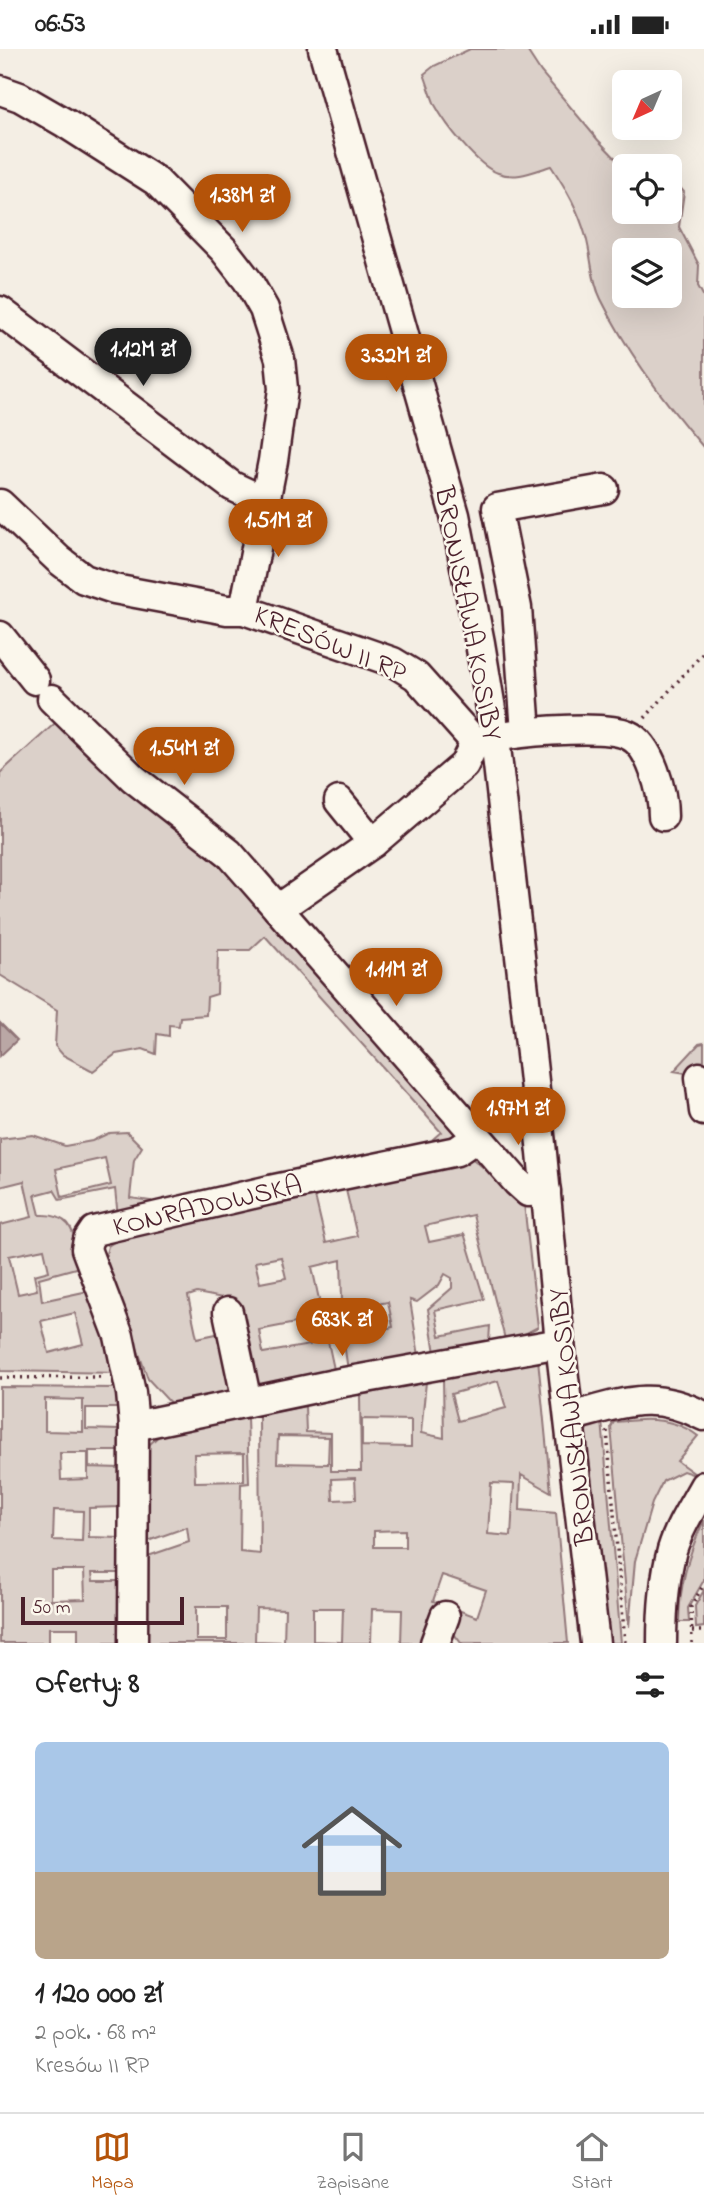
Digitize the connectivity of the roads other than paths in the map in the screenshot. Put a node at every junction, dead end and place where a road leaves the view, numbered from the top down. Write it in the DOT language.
graph roads {
  1 [pos="323,49"];
  2 [pos="0,90"];
  3 [pos="0,311"];
  4 [pos="604,489"];
  5 [pos="264,501"];
  6 [pos="0,504"];
  7 [pos="497,507"];
  8 [pos="454,515"];
  9 [pos="244,610"];
  10 [pos="0,636"];
  11 [pos="526,732"];
  12 [pos="485,740"];
  13 [pos="338,801"];
  14 [pos="663,816"];
  15 [pos="373,843"];
  16 [pos="278,909"];
  17 [pos="701,1077"];
  18 [pos="704,1111"];
  19 [pos="476,1138"];
  20 [pos="546,1191"];
  21 [pos="228,1312"];
  22 [pos="560,1343"];
  23 [pos="247,1402"];
  24 [pos="704,1416"];
  25 [pos="570,1417"];
  26 [pos="134,1426"];
  27 [pos="704,1486"];
  28 [pos="445,1616"];
  29 [pos="133,1643"];
  30 [pos="435,1643"];
  31 [pos="595,1643"];
  32 [pos="662,1643"];
  1 -- 8 [label="street, BRONISŁAWA KOSIBY"];
  2 -- 5 [label="street, KRESÓW II RP"];
  3 -- 5 [label="street"];
  4 -- 7 [label="street"];
  5 -- 9 [label="street, KRESÓW II RP"];
  6 -- 9 [label="street"];
  7 -- 8 [label="street"];
  7 -- 11 [label="street"];
  8 -- 12 [label="street, BRONISŁAWA KOSIBY"];
  9 -- 12 [label="street, KRESÓW II RP"];
  10 -- 16 [label="street"];
  11 -- 12 [label="street"];
  11 -- 14 [label="street"];
  12 -- 15 [label="street, BRONISŁAWA KOSIBY"];
  12 -- 20 [label="street, BRONISŁAWA KOSIBY"];
  13 -- 15 [label="street"];
  15 -- 16 [label="street, BRONISŁAWA KOSIBY"];
  16 -- 19 [label="street"];
  17 -- 18 [label="street"];
  19 -- 20 [label="street"];
  19 -- 26 [label="street, KONRADOWSKA"];
  20 -- 22 [label="street, BRONISŁAWA KOSIBY"];
  21 -- 23 [label="street"];
  22 -- 23 [label="street"];
  22 -- 25 [label="street, BRONISŁAWA KOSIBY"];
  23 -- 26 [label="street"];
  24 -- 25 [label="street"];
  25 -- 31 [label="street, BRONISŁAWA KOSIBY"];
  26 -- 29 [label="street, KONRADOWSKA"];
  27 -- 32 [label="street"];
  28 -- 30 [label="street"];
}
